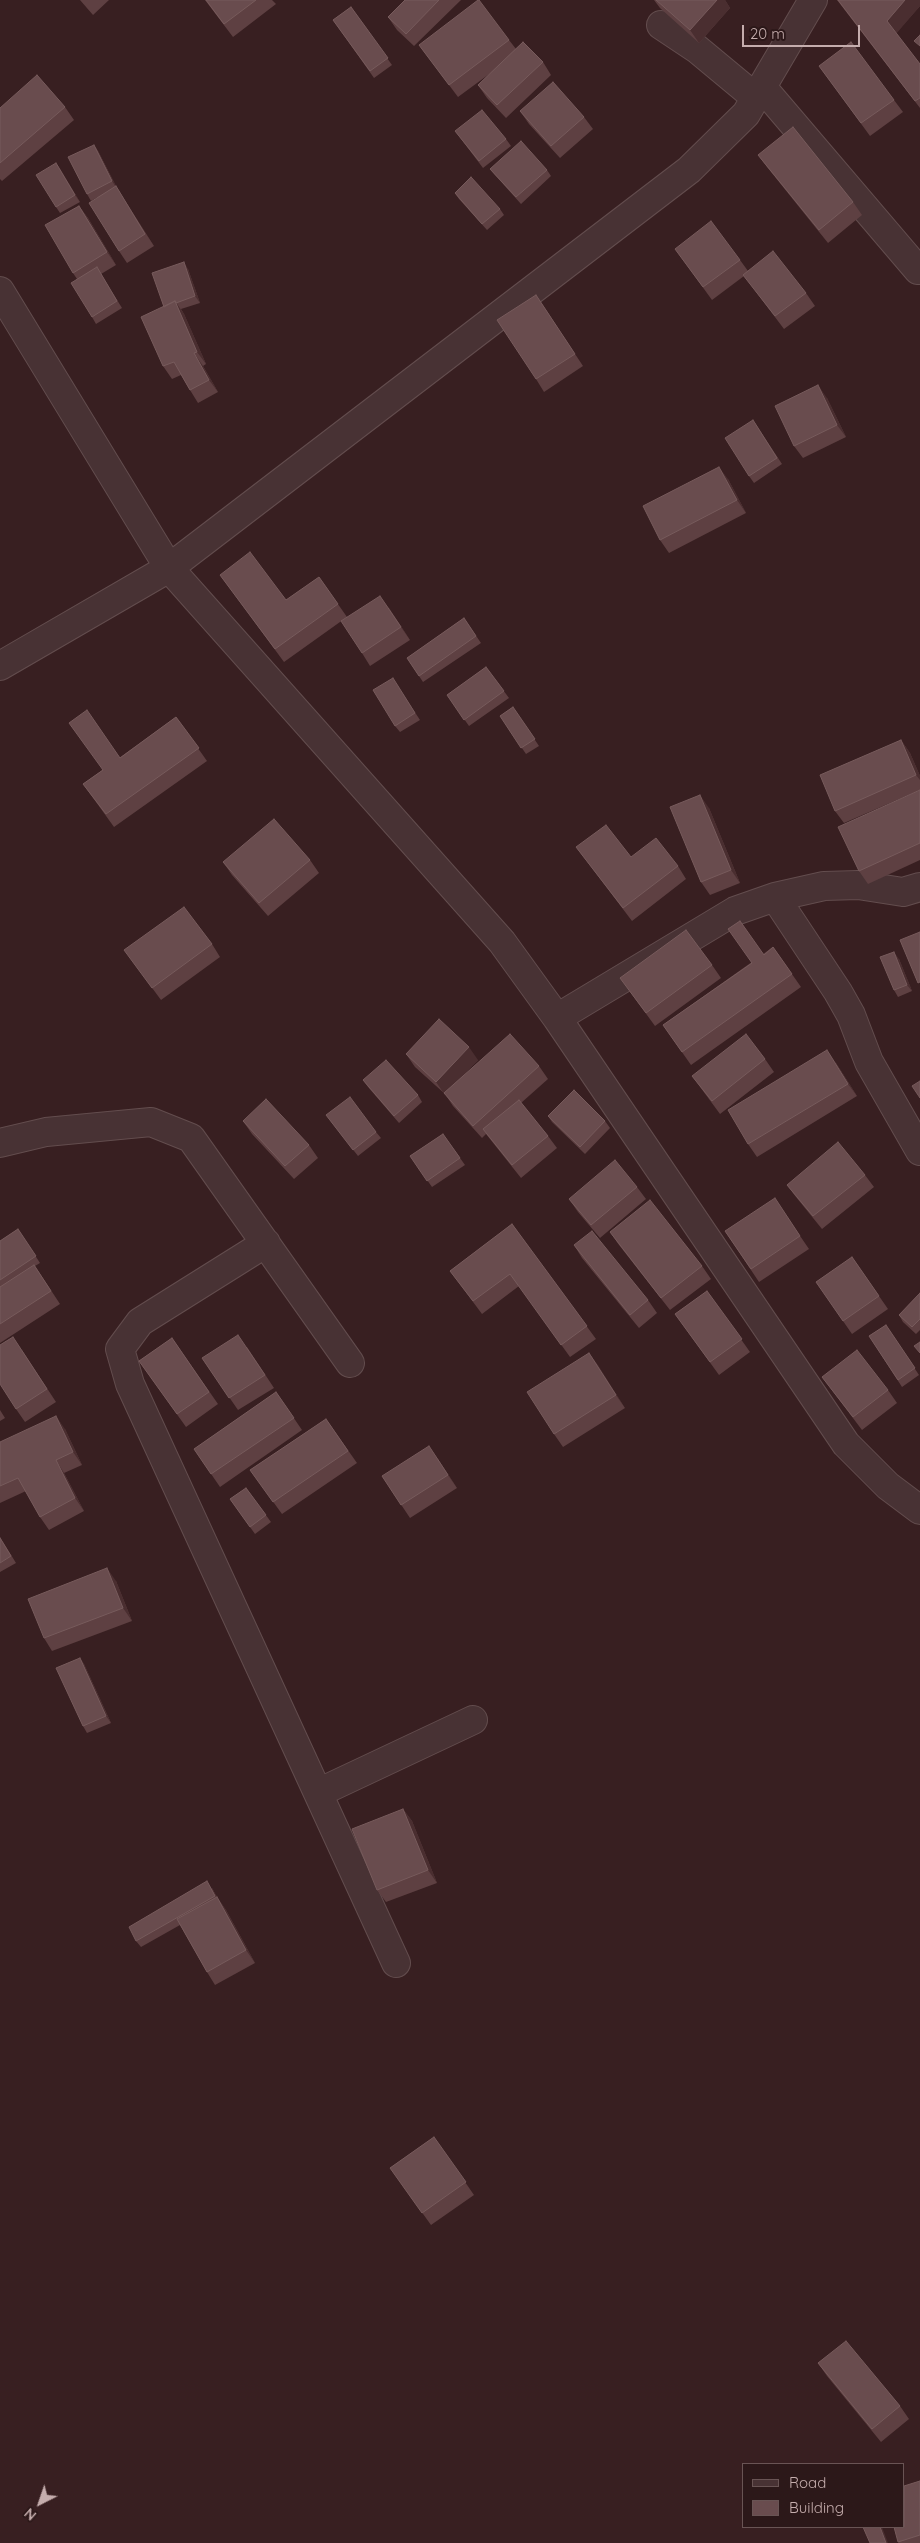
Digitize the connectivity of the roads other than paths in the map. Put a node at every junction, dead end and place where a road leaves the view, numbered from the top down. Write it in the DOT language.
graph roads {
  1 [pos="813,0"];
  2 [pos="661,25"];
  3 [pos="759,93"];
  4 [pos="918,270"];
  5 [pos="0,291"];
  6 [pos="169,568"];
  7 [pos="0,666"];
  8 [pos="920,887"];
  9 [pos="775,896"];
  10 [pos="557,1018"];
  11 [pos="0,1143"];
  12 [pos="920,1151"];
  13 [pos="266,1243"];
  14 [pos="350,1363"];
  15 [pos="920,1510"];
  16 [pos="473,1720"];
  17 [pos="318,1793"];
  18 [pos="396,1963"];
  1 -- 3 [label="street"];
  2 -- 3 [label="street"];
  3 -- 4 [label="street"];
  3 -- 6 [label="street"];
  5 -- 6 [label="street"];
  6 -- 7 [label="street"];
  6 -- 10 [label="street"];
  8 -- 9 [label="street"];
  9 -- 10 [label="street"];
  9 -- 12 [label="street"];
  10 -- 15 [label="street"];
  11 -- 13 [label="street"];
  13 -- 14 [label="street"];
  13 -- 17 [label="street"];
  16 -- 17 [label="street"];
  17 -- 18 [label="street"];
}
